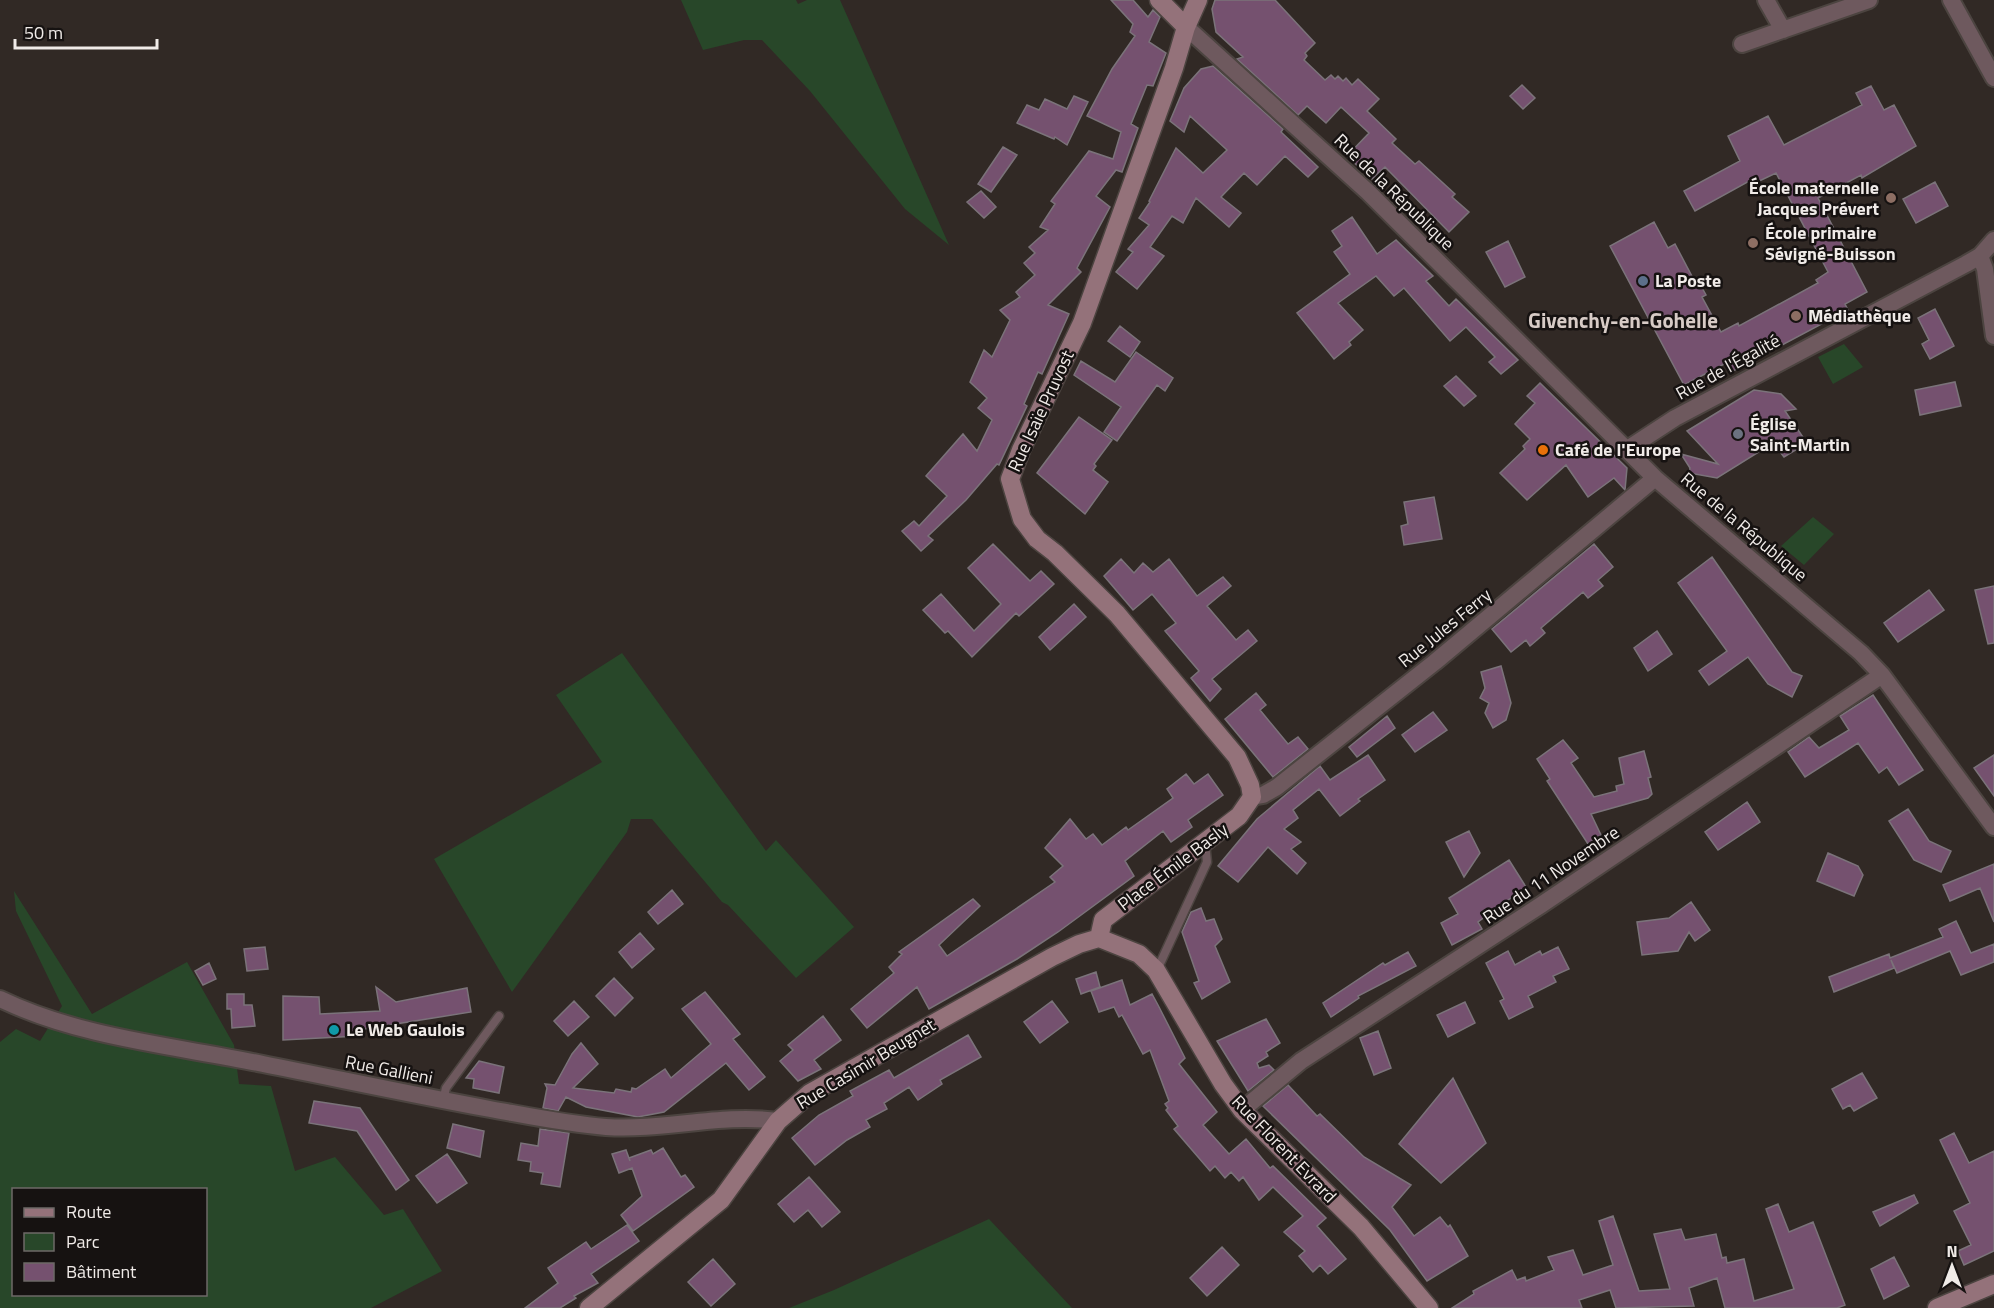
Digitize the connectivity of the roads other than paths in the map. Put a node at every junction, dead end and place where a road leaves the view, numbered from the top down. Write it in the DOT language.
graph roads {
  1 [pos="1159,0"];
  2 [pos="1198,0"];
  3 [pos="1766,0"];
  4 [pos="1869,0"];
  5 [pos="1951,0"];
  6 [pos="1186,27"];
  7 [pos="1783,30"];
  8 [pos="1742,44"];
  9 [pos="1994,78"];
  10 [pos="1994,240"];
  11 [pos="1980,256"];
  12 [pos="1994,336"];
  13 [pos="1631,446"];
  14 [pos="1655,478"];
  15 [pos="1882,675"];
  16 [pos="1252,797"];
  17 [pos="1994,827"];
  18 [pos="1205,843"];
  19 [pos="1100,938"];
  20 [pos="1156,970"];
  21 [pos="0,999"];
  22 [pos="499,1016"];
  23 [pos="443,1101"];
  24 [pos="1242,1110"];
  25 [pos="778,1121"];
  26 [pos="1994,1284"];
  27 [pos="589,1308"];
  28 [pos="1430,1308"];
  29 [pos="1937,1308"];
  1 -- 6 [label="street"];
  2 -- 6 [label="street, Rue Isaïe Pruvost"];
  3 -- 7 [label="street"];
  4 -- 7 [label="street"];
  5 -- 9 [label="street"];
  6 -- 13 [label="street, Rue de la République"];
  6 -- 16 [label="street, Rue Isaïe Pruvost"];
  7 -- 8 [label="street"];
  10 -- 11 [label="street, Rue de l'Égalité"];
  11 -- 12 [label="street"];
  11 -- 13 [label="street, Rue de l'Égalité"];
  13 -- 14 [label="street, Rue de la République"];
  14 -- 15 [label="street, Rue de la République"];
  14 -- 16 [label="street, Rue Jules Ferry"];
  15 -- 17 [label="street, Rue de la République"];
  15 -- 24 [label="street, Rue du 11 Novembre"];
  16 -- 18 [label="street, Place Émile Basly"];
  18 -- 19 [label="street, Place Émile Basly"];
  18 -- 20 [label="lane"];
  19 -- 20 [label="street, Rue Florent Evrard"];
  19 -- 25 [label="street, Rue Casimir Beugnet"];
  20 -- 24 [label="street, Rue Florent Evrard"];
  21 -- 23 [label="street, Rue Gallieni"];
  22 -- 23 [label="lane"];
  23 -- 25 [label="street, Rue Gallieni"];
  24 -- 28 [label="street, Rue Florent Evrard"];
  25 -- 27 [label="street, Rue Casimir Beugnet"];
  26 -- 29 [label="street"];
}
